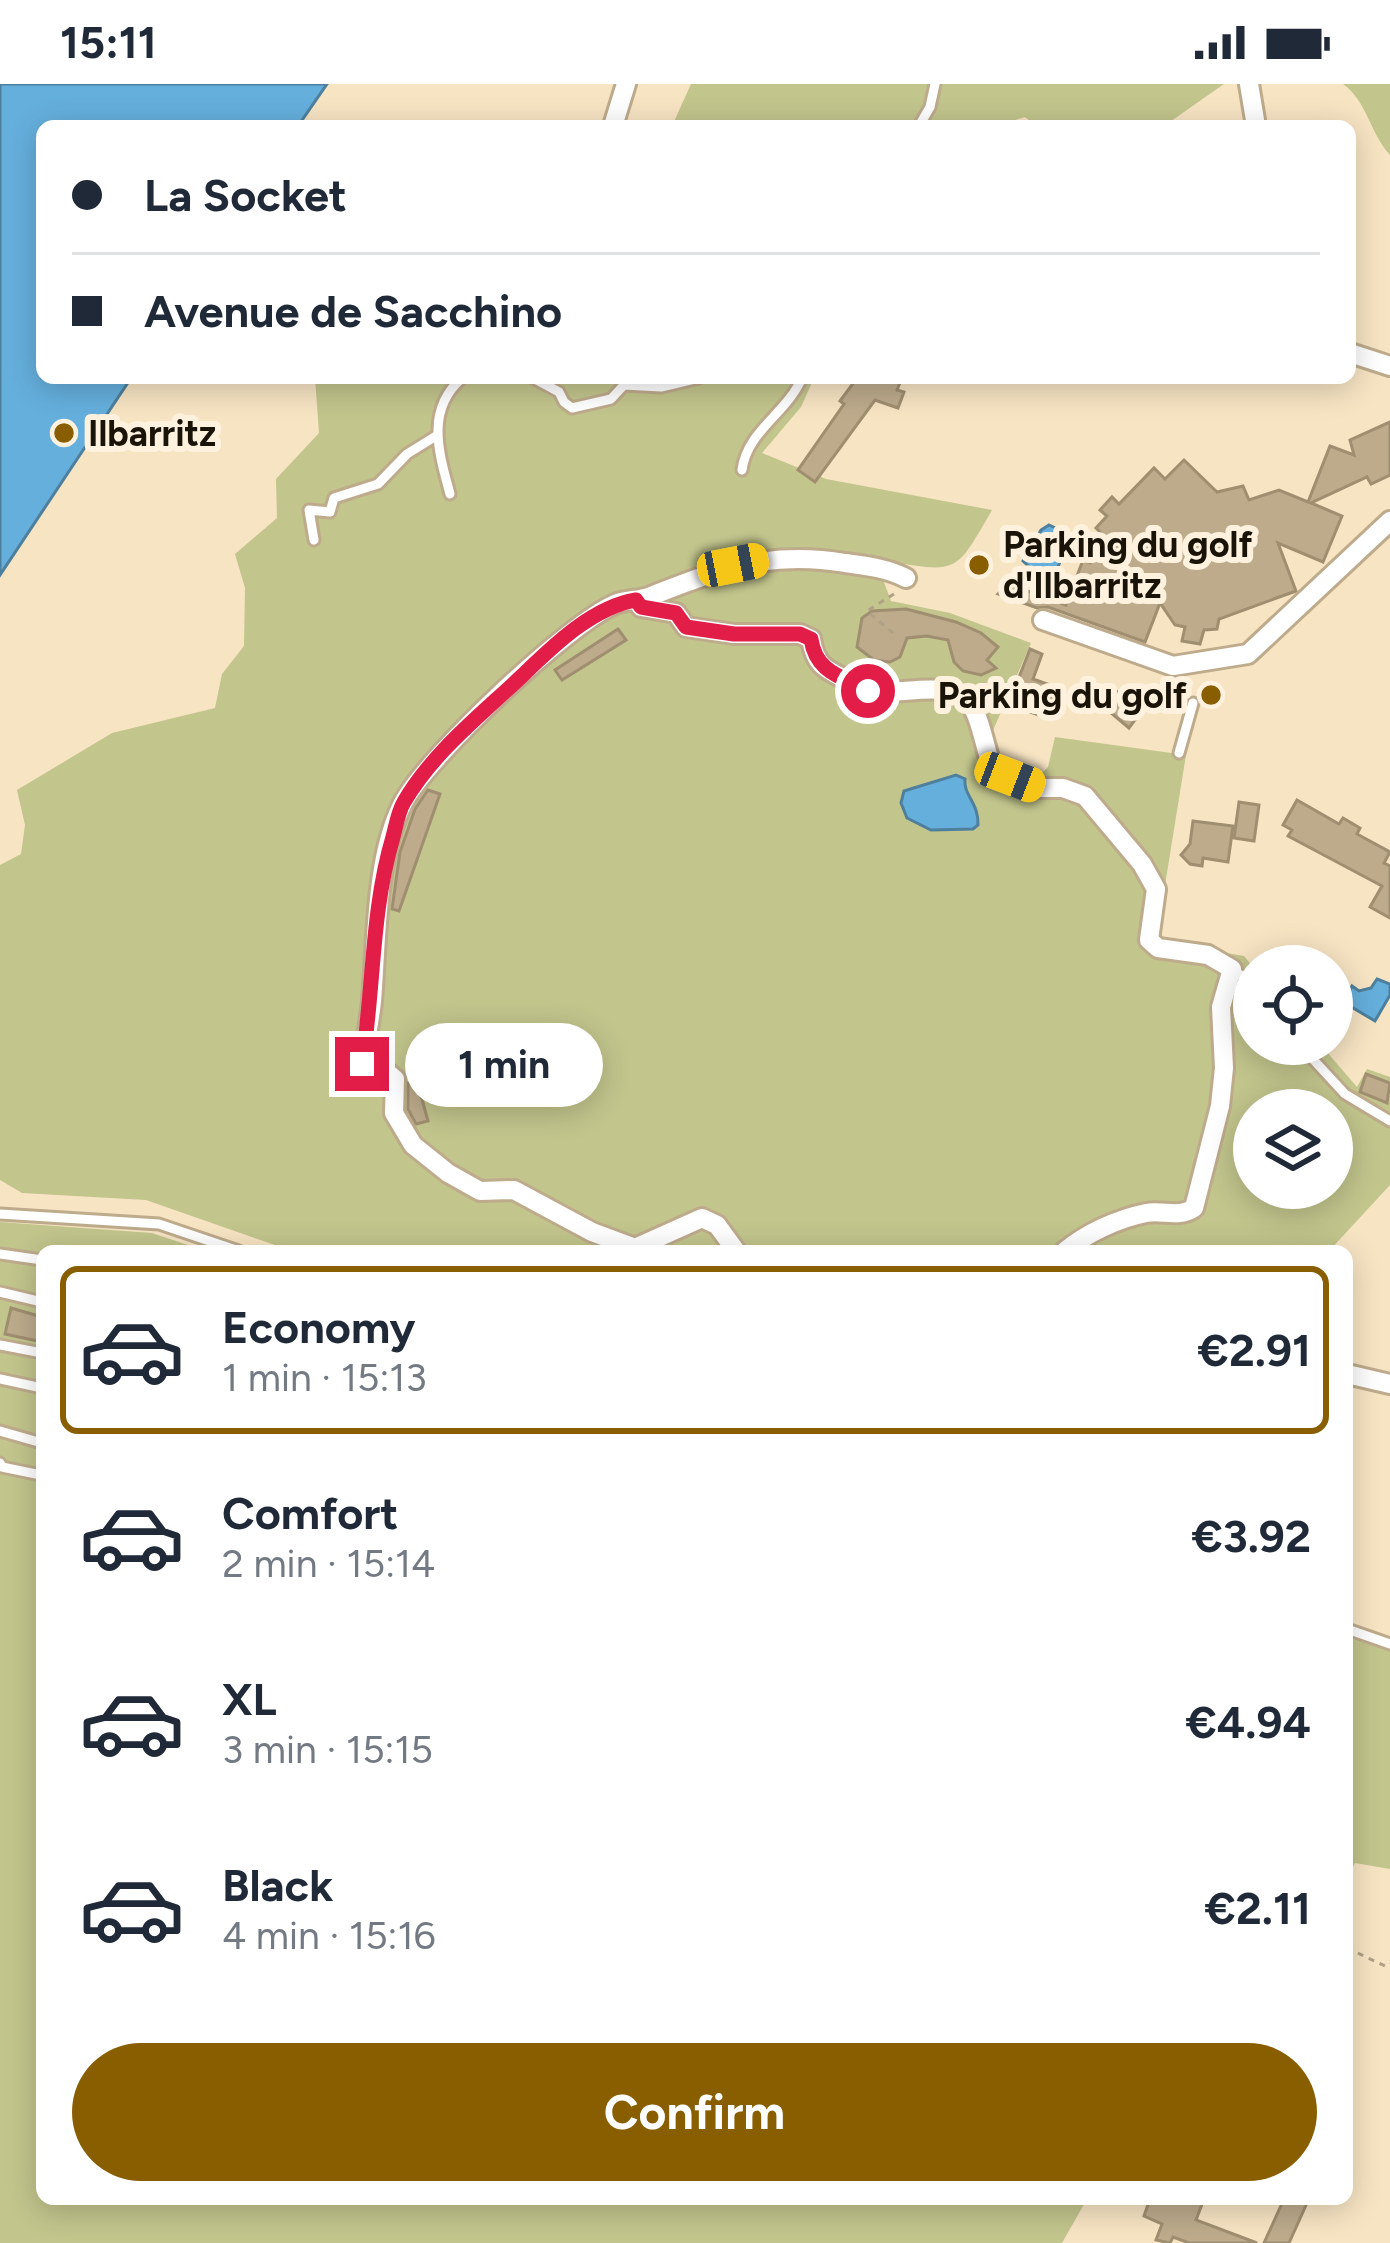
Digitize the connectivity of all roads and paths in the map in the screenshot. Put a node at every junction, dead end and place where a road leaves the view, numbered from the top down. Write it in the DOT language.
graph roads {
  1 [pos="626,84"];
  2 [pos="934,84"];
  3 [pos="1249,84"];
  4 [pos="615,120"];
  5 [pos="922,120"];
  6 [pos="1255,120"];
  7 [pos="1356,355"];
  8 [pos="1390,366"];
  9 [pos="455,384"];
  10 [pos="544,384"];
  11 [pos="674,384"];
  12 [pos="799,384"];
  13 [pos="436,436"];
  14 [pos="742,470"];
  15 [pos="450,494"];
  16 [pos="1390,521"];
  17 [pos="314,540"];
  18 [pos="906,578"];
  19 [pos="893,597"];
  20 [pos="636,600"];
  21 [pos="1043,620"];
  22 [pos="893,633"];
  23 [pos="1192,703"];
  24 [pos="1179,753"];
  25 [pos="1232,969"];
  26 [pos="1318,1065"];
  27 [pos="1390,1121"];
  28 [pos="0,1214"];
  29 [pos="221,1245"];
  30 [pos="627,1245"];
  31 [pos="642,1245"];
  32 [pos="732,1245"];
  33 [pos="1073,1245"];
  34 [pos="0,1254"];
  35 [pos="36,1259"];
  36 [pos="0,1292"];
  37 [pos="36,1301"];
  38 [pos="0,1345"];
  39 [pos="36,1352"];
  40 [pos="1353,1375"];
  41 [pos="0,1379"];
  42 [pos="1390,1384"];
  43 [pos="36,1387"];
  44 [pos="0,1432"];
  45 [pos="36,1441"];
  46 [pos="0,1463"];
  47 [pos="35,1474"];
  48 [pos="1353,1631"];
  49 [pos="1390,1644"];
  50 [pos="1353,1951"];
  51 [pos="1385,1966"];
  1 -- 4 [label="street"];
  2 -- 5 [label="lane"];
  3 -- 6 [label="street"];
  7 -- 8 [label="street"];
  9 -- 13 [label="lane"];
  10 -- 11 [label="lane"];
  12 -- 14 [label="lane"];
  13 -- 15 [label="lane"];
  13 -- 17 [label="lane"];
  16 -- 21 [label="street"];
  18 -- 20 [label="street"];
  19 -- 22 [label="path"];
  20 -- 25 [label="street"];
  20 -- 30 [label="street"];
  23 -- 24 [label="lane"];
  25 -- 33 [label="street"];
  26 -- 27 [label="lane"];
  28 -- 29 [label="lane"];
  31 -- 32 [label="street"];
  34 -- 35 [label="lane"];
  36 -- 37 [label="lane"];
  38 -- 39 [label="lane"];
  40 -- 42 [label="street"];
  41 -- 43 [label="lane"];
  44 -- 45 [label="lane"];
  46 -- 47 [label="lane"];
  48 -- 49 [label="lane"];
  50 -- 51 [label="path"];
}
